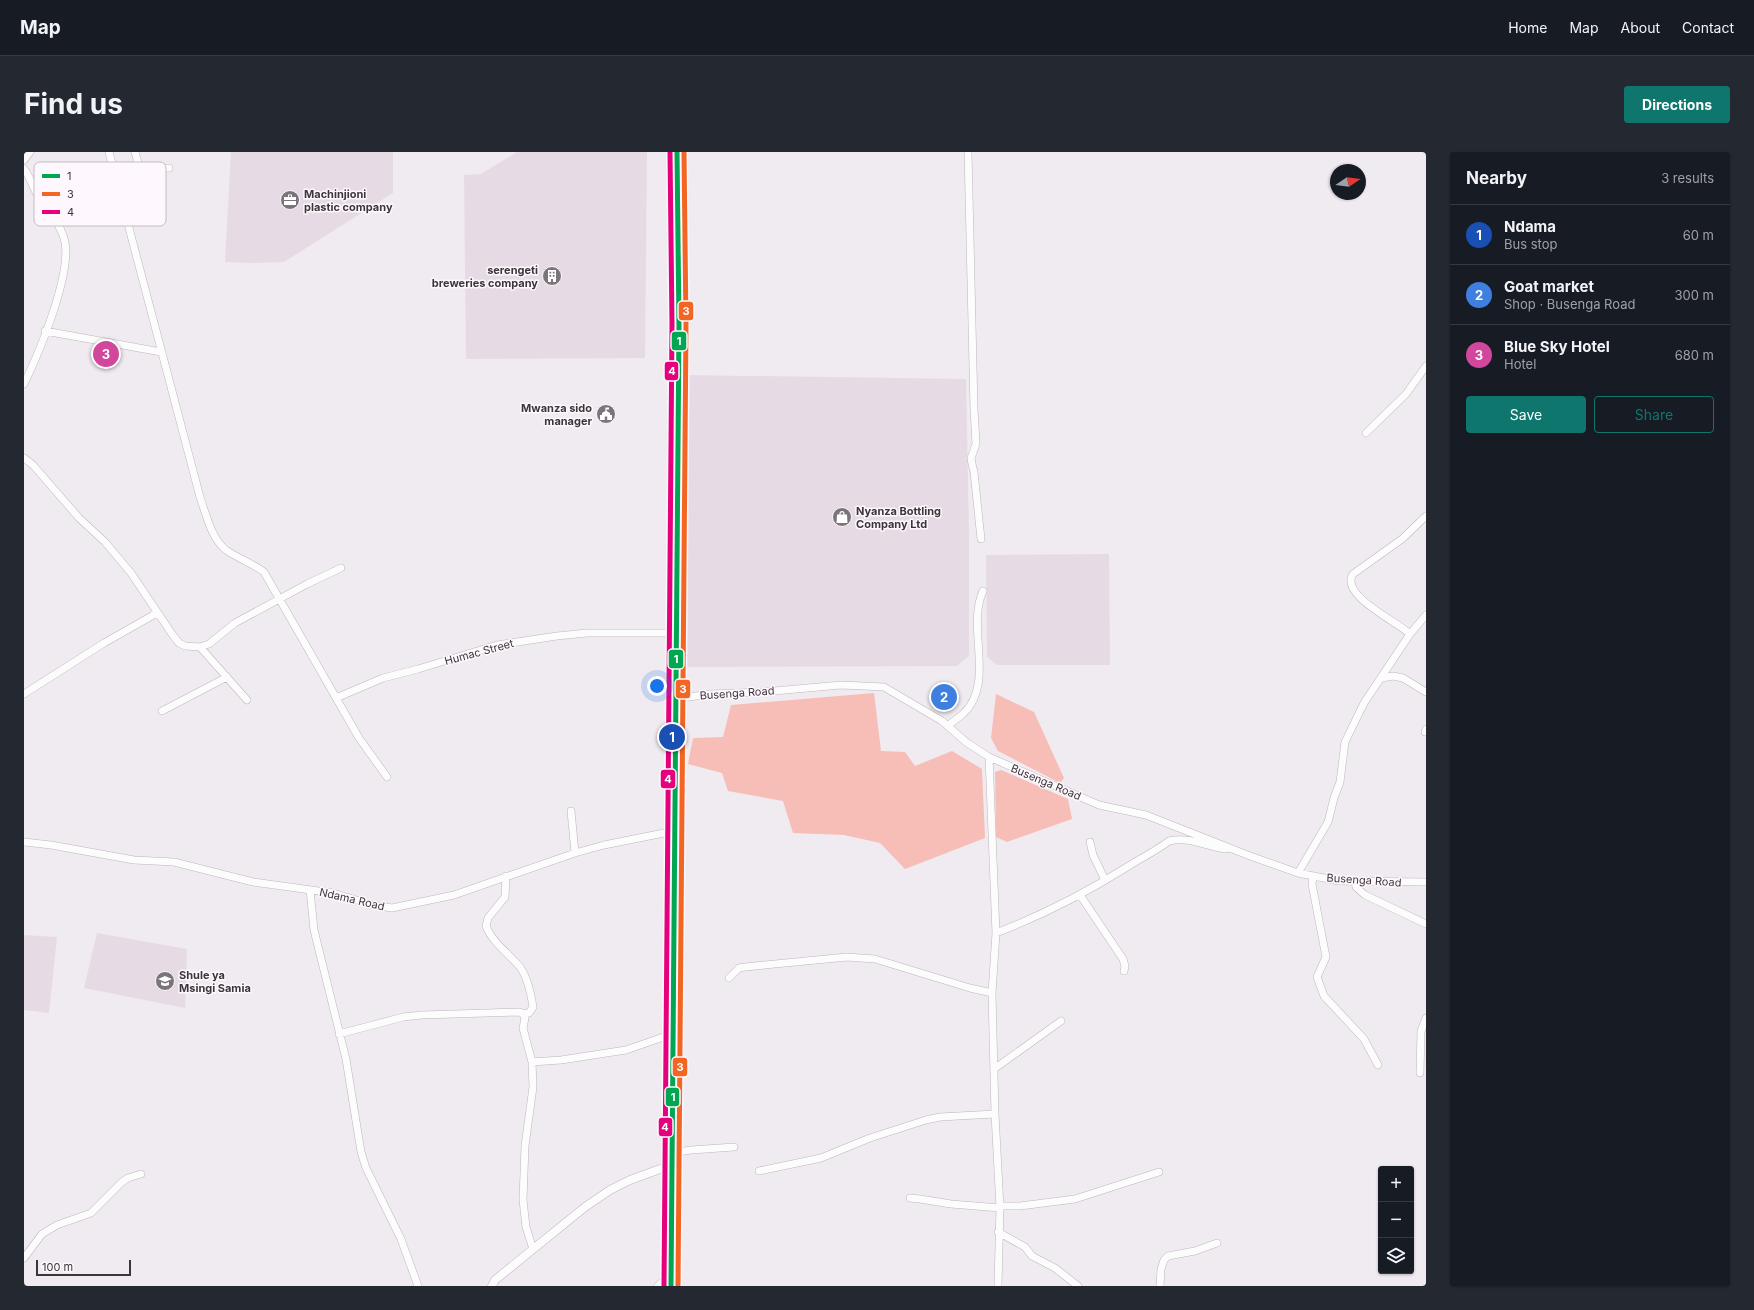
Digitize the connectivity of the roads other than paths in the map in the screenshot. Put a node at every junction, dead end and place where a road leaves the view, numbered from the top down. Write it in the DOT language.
graph roads {
  1 [pos="30,152"];
  2 [pos="109,152"];
  3 [pos="135,152"];
  4 [pos="677,152"];
  5 [pos="968,152"];
  6 [pos="24,160"];
  7 [pos="112,162"];
  8 [pos="138,162"];
  9 [pos="166,168"];
  10 [pos="169,168"];
  11 [pos="24,169"];
  12 [pos="34,188"];
  13 [pos="59,226"];
  14 [pos="128,226"];
  15 [pos="45,331"];
  16 [pos="161,352"];
  17 [pos="1426,366"];
  18 [pos="24,384"];
  19 [pos="1366,433"];
  20 [pos="24,458"];
  21 [pos="1426,516"];
  22 [pos="981,539"];
  23 [pos="341,568"];
  24 [pos="983,591"];
  25 [pos="278,598"];
  26 [pos="157,613"];
  27 [pos="1426,615"];
  28 [pos="676,633"];
  29 [pos="1410,634"];
  30 [pos="200,647"];
  31 [pos="227,678"];
  32 [pos="1382,678"];
  33 [pos="1426,692"];
  34 [pos="24,694"];
  35 [pos="336,698"];
  36 [pos="675,699"];
  37 [pos="247,700"];
  38 [pos="162,711"];
  39 [pos="948,725"];
  40 [pos="989,757"];
  41 [pos="387,777"];
  42 [pos="571,811"];
  43 [pos="674,831"];
  44 [pos="24,842"];
  45 [pos="1090,842"];
  46 [pos="1234,850"];
  47 [pos="575,853"];
  48 [pos="1298,873"];
  49 [pos="506,876"];
  50 [pos="1312,876"];
  51 [pos="1105,880"];
  52 [pos="1355,882"];
  53 [pos="1426,882"];
  54 [pos="310,890"];
  55 [pos="1080,895"];
  56 [pos="1426,924"];
  57 [pos="996,933"];
  58 [pos="1124,971"];
  59 [pos="729,978"];
  60 [pos="992,993"];
  61 [pos="523,1014"];
  62 [pos="1426,1018"];
  63 [pos="1061,1021"];
  64 [pos="339,1034"];
  65 [pos="672,1034"];
  66 [pos="532,1062"];
  67 [pos="1378,1065"];
  68 [pos="994,1069"];
  69 [pos="1420,1072"];
  70 [pos="995,1114"];
  71 [pos="734,1147"];
  72 [pos="671,1153"];
  73 [pos="670,1165"];
  74 [pos="759,1171"];
  75 [pos="1159,1172"];
  76 [pos="141,1174"];
  77 [pos="910,1198"];
  78 [pos="999,1207"];
  79 [pos="998,1232"];
  80 [pos="1217,1243"];
  81 [pos="533,1248"];
  82 [pos="24,1258"];
  83 [pos="671,1283"];
  84 [pos="418,1286"];
  85 [pos="492,1286"];
  86 [pos="658,1286"];
  87 [pos="998,1286"];
  88 [pos="1078,1286"];
  89 [pos="1160,1286"];
  1 -- 6 [label="street"];
  2 -- 7 [label="street"];
  3 -- 8 [label="street"];
  4 -- 28 [label="highway"];
  5 -- 22 [label="street"];
  9 -- 10 [label="street"];
  11 -- 12 [label="street"];
  13 -- 15 [label="street"];
  14 -- 16 [label="street"];
  15 -- 16 [label="street"];
  15 -- 18 [label="street"];
  16 -- 25 [label="street"];
  17 -- 19 [label="street"];
  20 -- 26 [label="street"];
  21 -- 29 [label="street"];
  23 -- 25 [label="street"];
  24 -- 39 [label="street"];
  25 -- 30 [label="street"];
  25 -- 35 [label="street"];
  26 -- 30 [label="street"];
  26 -- 34 [label="street"];
  27 -- 29 [label="street"];
  28 -- 35 [label="street, Humac Street"];
  28 -- 36 [label="highway"];
  29 -- 32 [label="street"];
  30 -- 31 [label="street"];
  31 -- 37 [label="street"];
  31 -- 38 [label="street"];
  32 -- 33 [label="street"];
  32 -- 48 [label="street"];
  35 -- 41 [label="street"];
  36 -- 39 [label="street, Busenga Road"];
  36 -- 43 [label="highway"];
  39 -- 40 [label="street, Busenga Road"];
  40 -- 46 [label="street, Busenga Road"];
  40 -- 57 [label="street"];
  42 -- 47 [label="street"];
  43 -- 47 [label="street, Ndama Road"];
  43 -- 65 [label="highway"];
  44 -- 54 [label="street, Ndama Road"];
  45 -- 51 [label="street"];
  46 -- 48 [label="street, Busenga Road"];
  46 -- 51 [label="street"];
  47 -- 49 [label="street, Ndama Road"];
  48 -- 50 [label="street, Busenga Road"];
  49 -- 54 [label="street, Ndama Road"];
  49 -- 61 [label="street"];
  50 -- 52 [label="street, Busenga Road"];
  50 -- 67 [label="street"];
  51 -- 55 [label="street"];
  52 -- 53 [label="street, Busenga Road"];
  52 -- 56 [label="street"];
  54 -- 64 [label="street"];
  55 -- 57 [label="street"];
  55 -- 58 [label="street"];
  57 -- 60 [label="street"];
  59 -- 60 [label="street"];
  60 -- 68 [label="street"];
  61 -- 64 [label="street"];
  61 -- 66 [label="street"];
  62 -- 69 [label="street"];
  63 -- 68 [label="street"];
  64 -- 84 [label="street"];
  65 -- 66 [label="street"];
  65 -- 72 [label="highway"];
  66 -- 81 [label="street"];
  68 -- 70 [label="street"];
  70 -- 74 [label="street"];
  70 -- 78 [label="street"];
  71 -- 72 [label="street"];
  72 -- 73 [label="highway"];
  73 -- 81 [label="main road"];
  73 -- 83 [label="highway"];
  75 -- 78 [label="street"];
  76 -- 82 [label="street"];
  77 -- 78 [label="street"];
  78 -- 79 [label="street"];
  79 -- 87 [label="street"];
  79 -- 88 [label="street"];
  80 -- 89 [label="street"];
  81 -- 85 [label="main road"];
  83 -- 86 [label="street"];
}
